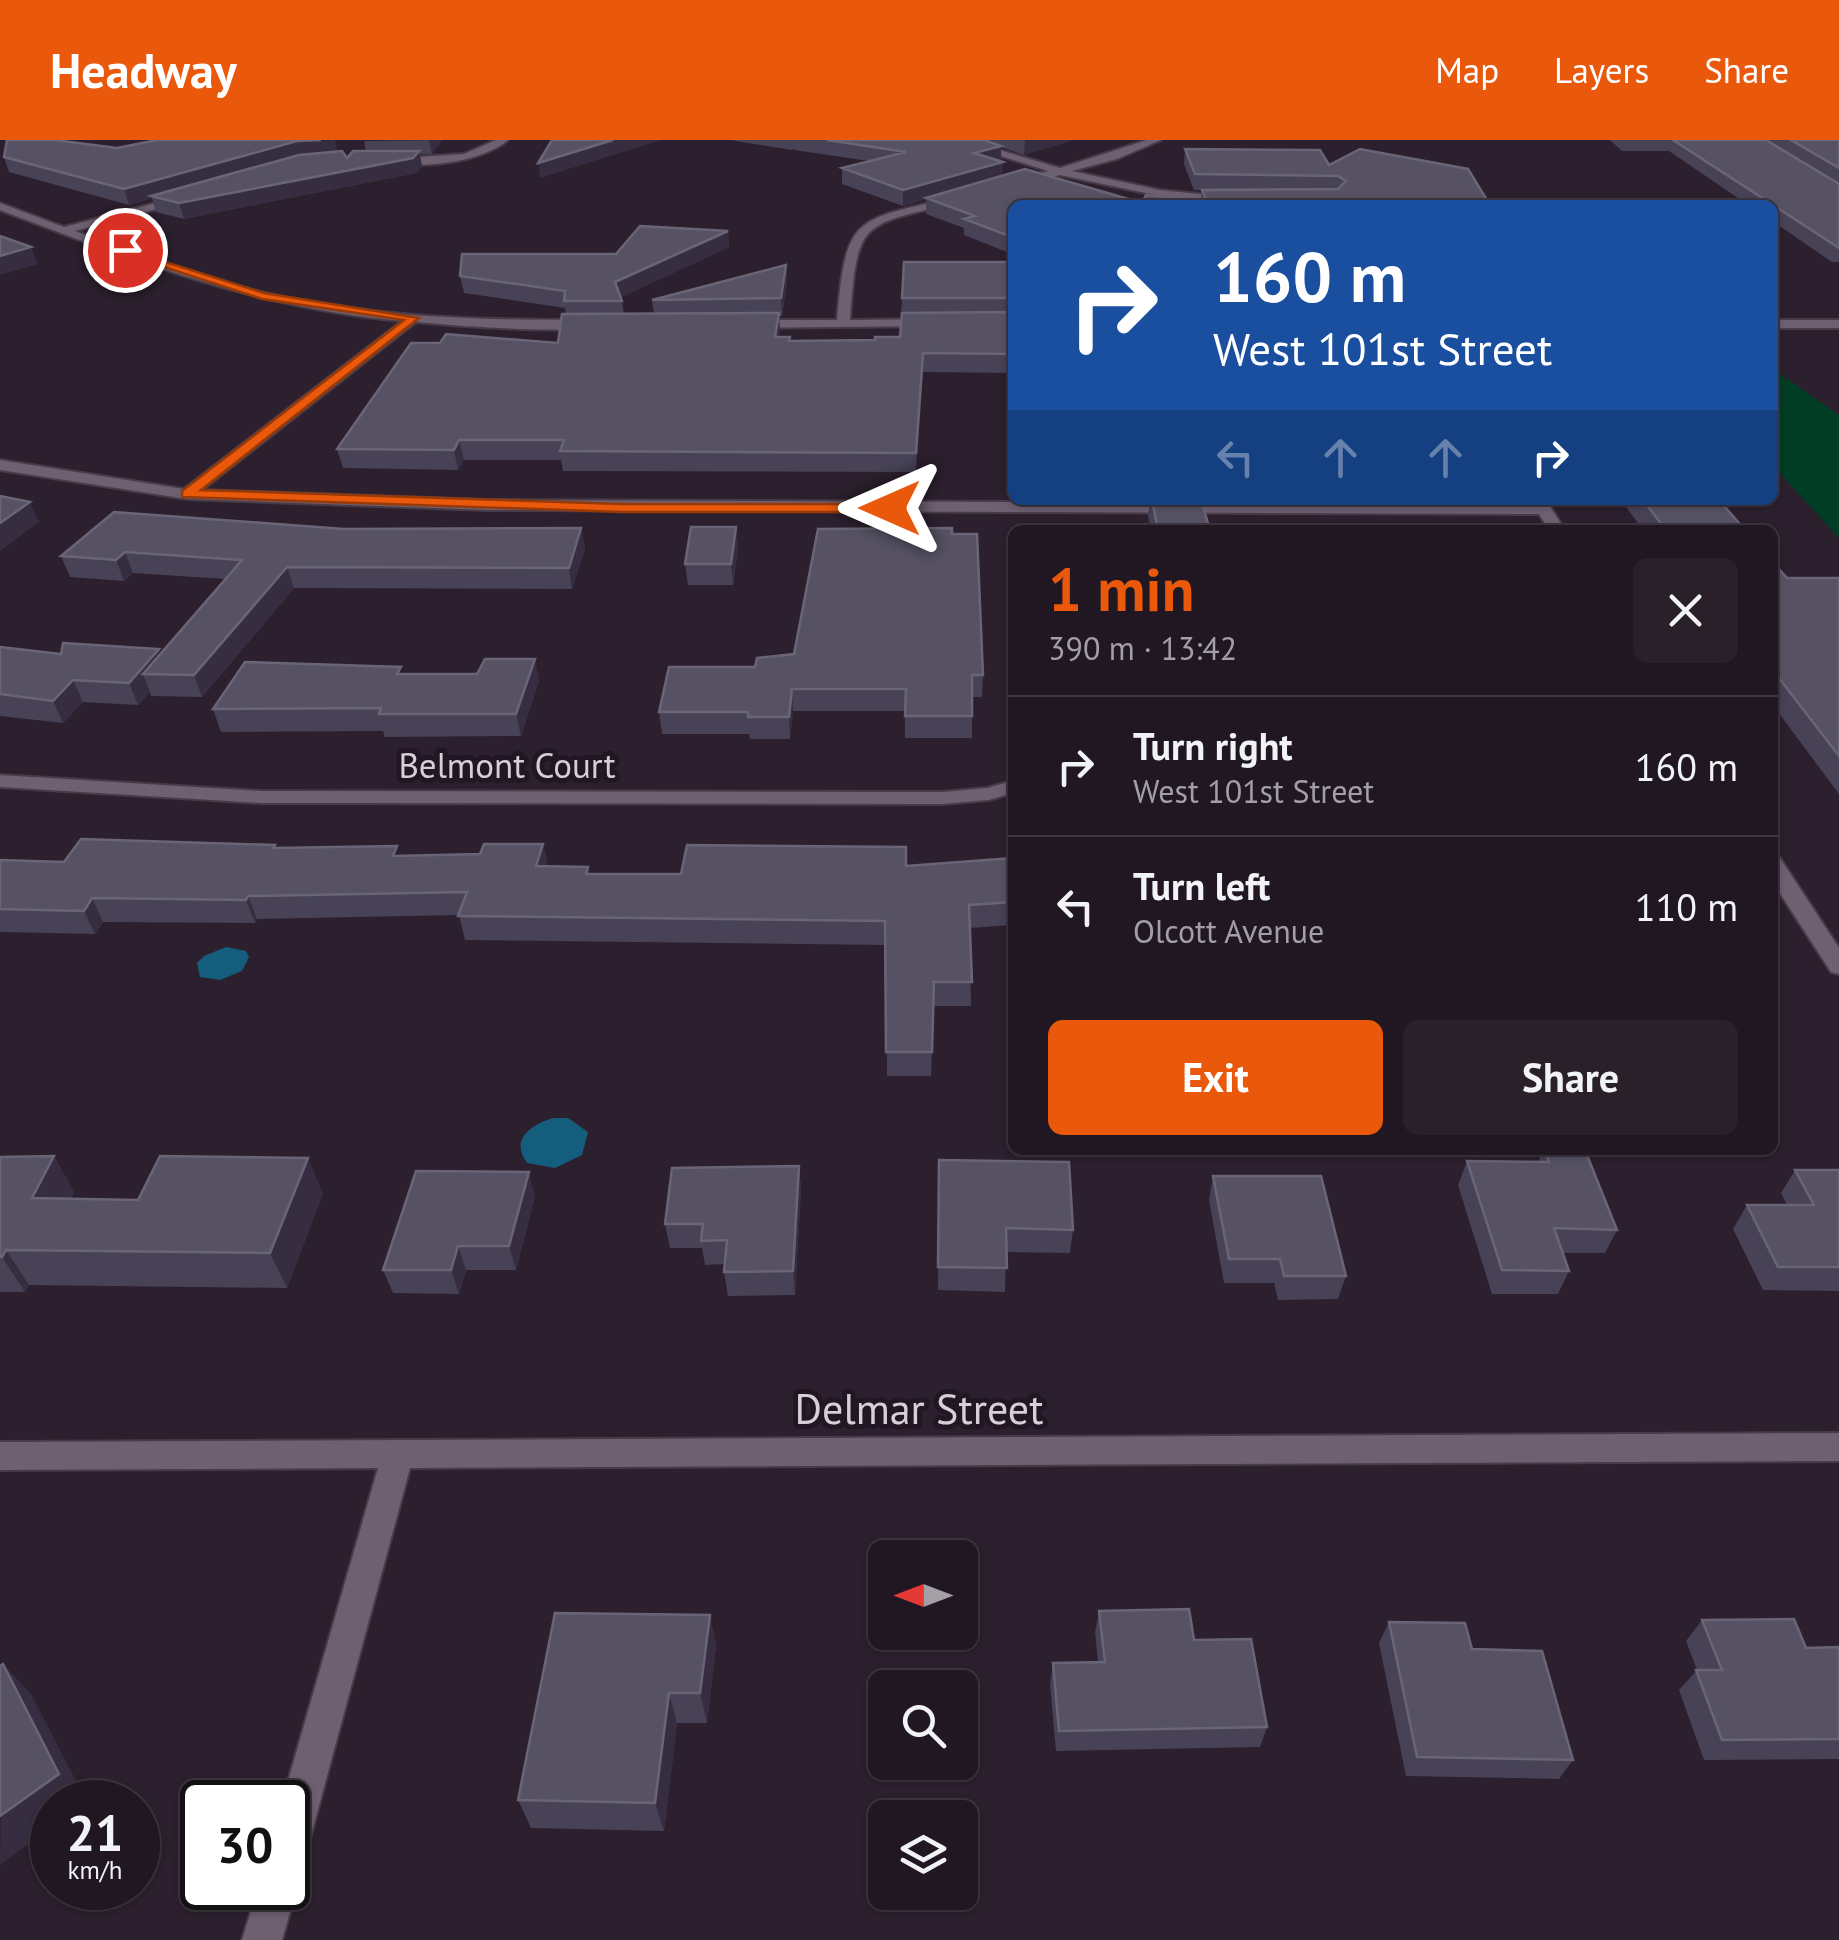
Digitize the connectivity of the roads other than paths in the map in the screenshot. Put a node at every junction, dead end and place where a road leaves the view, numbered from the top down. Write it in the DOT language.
graph roads {
  1 [pos="503,140"];
  2 [pos="956,140"];
  3 [pos="1156,140"];
  4 [pos="368,159"];
  5 [pos="1060,172"];
  6 [pos="1006,187"];
  7 [pos="969,196"];
  8 [pos="1240,198"];
  9 [pos="0,206"];
  10 [pos="44,222"];
  11 [pos="65,230"];
  12 [pos="414,318"];
  13 [pos="616,324"];
  14 [pos="730,324"];
  15 [pos="843,324"];
  16 [pos="956,324"];
  17 [pos="1778,324"];
  18 [pos="1839,324"];
  19 [pos="0,465"];
  20 [pos="188,494"];
  21 [pos="1418,505"];
  22 [pos="1047,508"];
  23 [pos="1049,525"];
  24 [pos="0,781"];
  25 [pos="1008,788"];
  26 [pos="1778,872"];
  27 [pos="1839,966"];
  28 [pos="1839,1447"];
  29 [pos="398,1453"];
  30 [pos="0,1456"];
  31 [pos="307,1780"];
  32 [pos="271,1910"];
  33 [pos="262,1940"];
  1 -- 4 [label="street"];
  2 -- 5 [label="street"];
  3 -- 5 [label="street"];
  5 -- 6 [label="street"];
  5 -- 8 [label="street"];
  7 -- 15 [label="street"];
  9 -- 10 [label="street"];
  10 -- 11 [label="street"];
  10 -- 11 [label="street"];
  11 -- 12 [label="street"];
  12 -- 13 [label="street"];
  12 -- 20 [label="street"];
  14 -- 15 [label="street"];
  15 -- 16 [label="street"];
  17 -- 18 [label="street"];
  19 -- 20 [label="street"];
  20 -- 22 [label="street"];
  21 -- 22 [label="street"];
  22 -- 23 [label="street"];
  24 -- 25 [label="street, Belmont Court"];
  26 -- 27 [label="street"];
  28 -- 29 [label="street, Delmar Street"];
  29 -- 30 [label="street, Delmar Street"];
  29 -- 31 [label="street"];
  32 -- 33 [label="street"];
}
